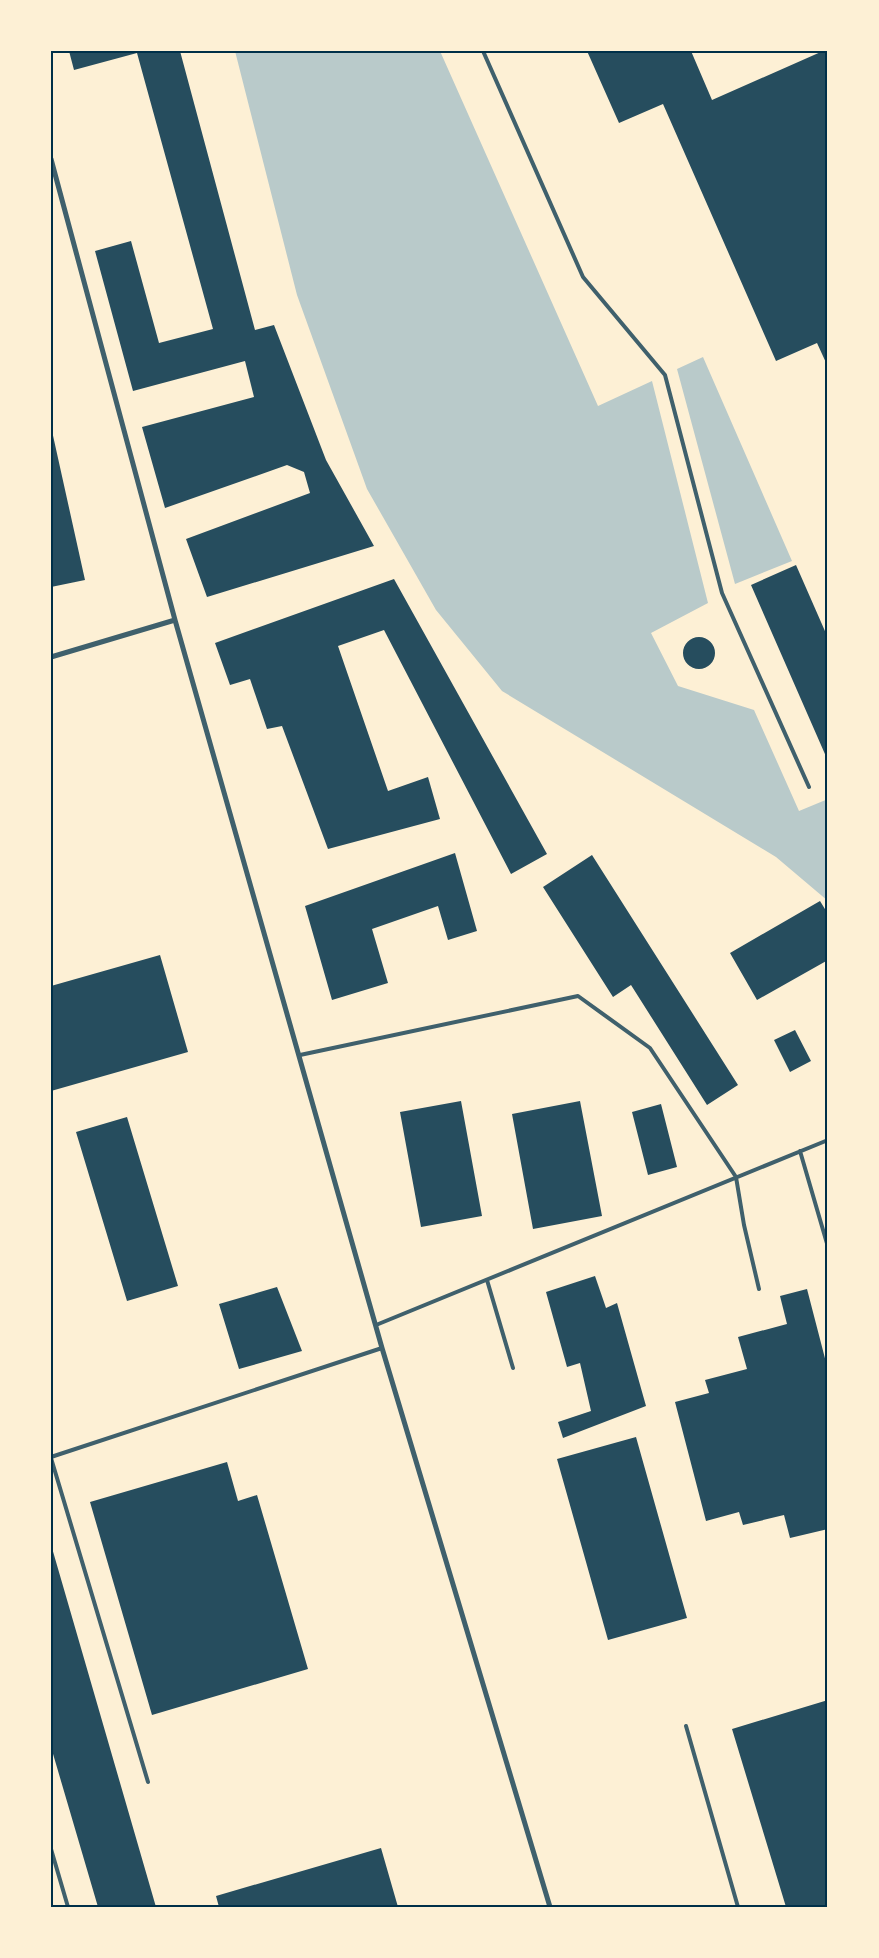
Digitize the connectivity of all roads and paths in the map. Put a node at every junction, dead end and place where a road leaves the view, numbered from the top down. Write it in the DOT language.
graph roads {
  1 [pos="484,51"];
  2 [pos="51,159"];
  3 [pos="176,620"];
  4 [pos="51,657"];
  5 [pos="809,787"];
  6 [pos="300,1056"];
  7 [pos="828,1140"];
  8 [pos="800,1151"];
  9 [pos="736,1177"];
  10 [pos="828,1247"];
  11 [pos="487,1280"];
  12 [pos="759,1288"];
  13 [pos="376,1325"];
  14 [pos="382,1348"];
  15 [pos="513,1368"];
  16 [pos="51,1458"];
  17 [pos="686,1726"];
  18 [pos="148,1782"];
  19 [pos="51,1849"];
  20 [pos="68,1907"];
  21 [pos="550,1907"];
  22 [pos="738,1907"];
  1 -- 5 [label="lane"];
  2 -- 3 [label="street"];
  3 -- 4 [label="street"];
  3 -- 6 [label="street"];
  6 -- 9 [label="lane"];
  6 -- 13 [label="street"];
  7 -- 8 [label="lane"];
  8 -- 9 [label="lane"];
  8 -- 10 [label="lane"];
  9 -- 11 [label="lane"];
  9 -- 12 [label="lane"];
  11 -- 13 [label="lane"];
  11 -- 15 [label="lane"];
  13 -- 14 [label="street"];
  14 -- 16 [label="lane"];
  14 -- 21 [label="street"];
  16 -- 18 [label="lane"];
  17 -- 22 [label="lane"];
  19 -- 20 [label="lane"];
}
